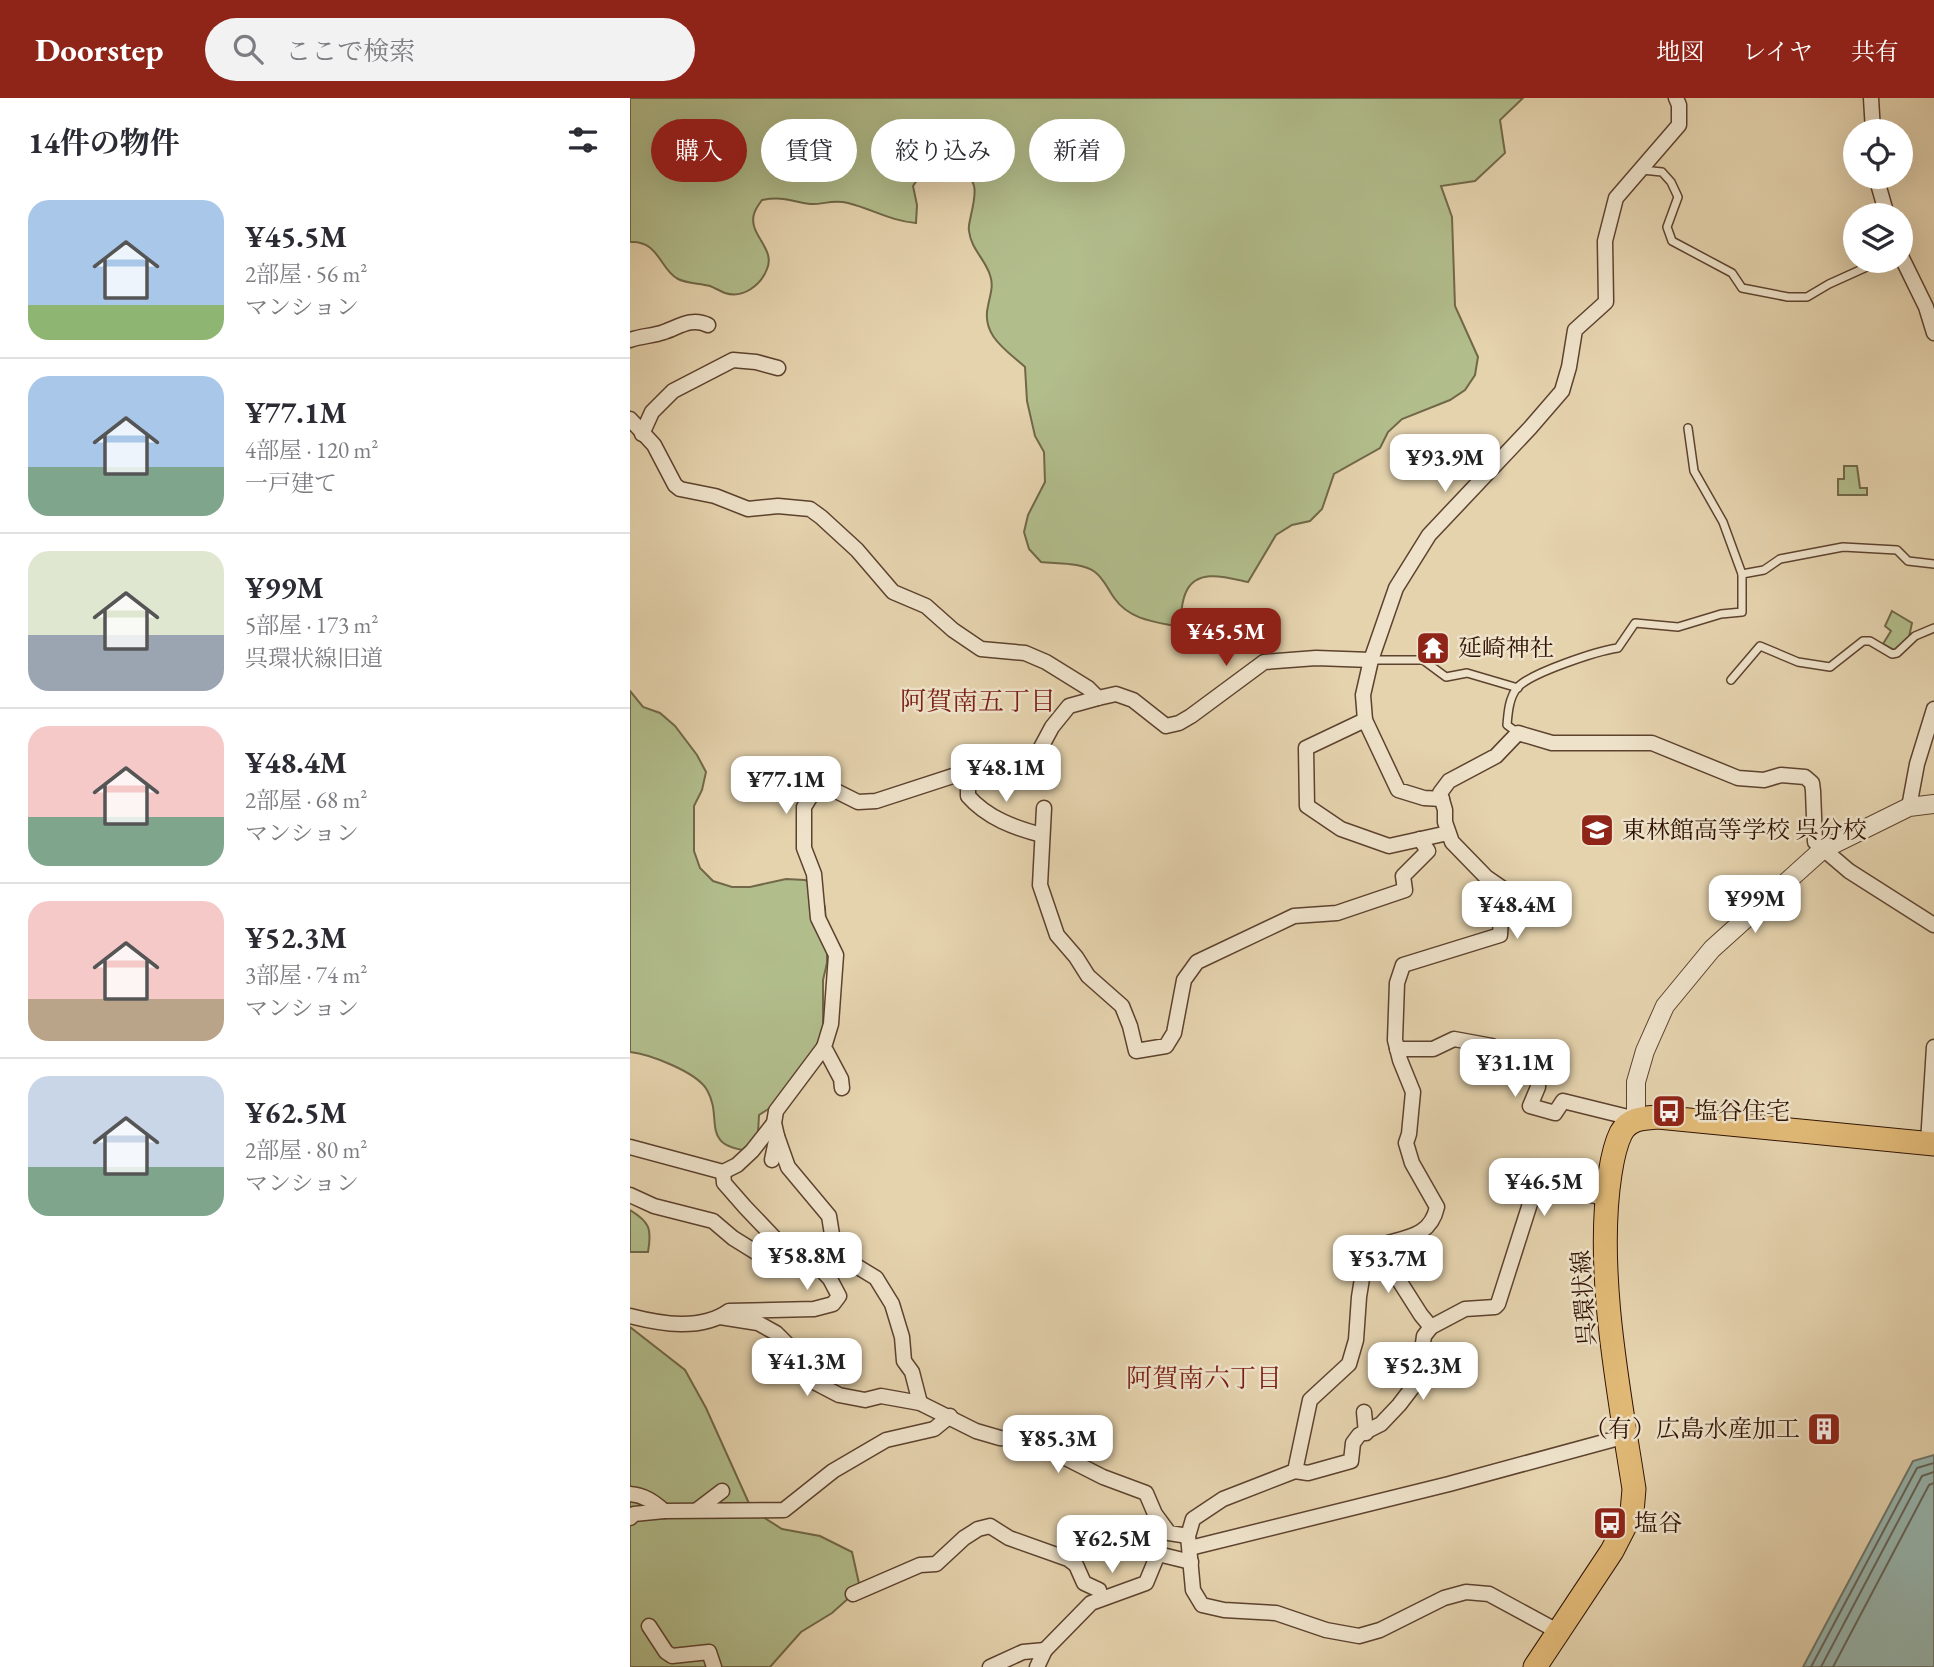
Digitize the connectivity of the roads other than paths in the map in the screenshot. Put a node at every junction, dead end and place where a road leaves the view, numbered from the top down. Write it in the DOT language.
graph roads {
  1 [pos="1676,98"];
  2 [pos="1871,98"];
  3 [pos="1872,119"];
  4 [pos="1642,170"];
  5 [pos="1853,273"];
  6 [pos="1909,273"];
  7 [pos="708,325"];
  8 [pos="1934,332"];
  9 [pos="630,340"];
  10 [pos="778,368"];
  11 [pos="630,419"];
  12 [pos="1688,428"];
  13 [pos="642,434"];
  14 [pos="1934,564"];
  15 [pos="1742,574"];
  16 [pos="1934,628"];
  17 [pos="1371,660"];
  18 [pos="1731,680"];
  19 [pos="1518,688"];
  20 [pos="1098,698"];
  21 [pos="1934,709"];
  22 [pos="1365,720"];
  23 [pos="1518,733"];
  24 [pos="968,772"];
  25 [pos="1442,799"];
  26 [pos="1934,804"];
  27 [pos="1909,807"];
  28 [pos="1044,808"];
  29 [pos="1448,833"];
  30 [pos="1042,835"];
  31 [pos="1420,839"];
  32 [pos="1822,849"];
  33 [pos="1934,925"];
  34 [pos="1934,1046"];
  35 [pos="824,1047"];
  36 [pos="1397,1049"];
  37 [pos="842,1088"];
  38 [pos="1636,1119"];
  39 [pos="775,1130"];
  40 [pos="1931,1144"];
  41 [pos="630,1147"];
  42 [pos="772,1160"];
  43 [pos="723,1172"];
  44 [pos="630,1195"];
  45 [pos="1606,1198"];
  46 [pos="785,1249"];
  47 [pos="1365,1260"];
  48 [pos="630,1316"];
  49 [pos="720,1317"];
  50 [pos="1431,1327"];
  51 [pos="920,1403"];
  52 [pos="1364,1412"];
  53 [pos="950,1416"];
  54 [pos="1367,1433"];
  55 [pos="1626,1436"];
  56 [pos="1295,1471"];
  57 [pos="722,1491"];
  58 [pos="630,1494"];
  59 [pos="697,1510"];
  60 [pos="664,1511"];
  61 [pos="630,1518"];
  62 [pos="1190,1548"];
  63 [pos="853,1594"];
  64 [pos="1101,1598"];
  65 [pos="649,1626"];
  66 [pos="1559,1632"];
  67 [pos="1045,1650"];
  68 [pos="714,1667"];
  69 [pos="990,1667"];
  70 [pos="1037,1667"];
  71 [pos="1535,1667"];
  1 -- 4 [label="street"];
  2 -- 3 [label="street"];
  4 -- 5 [label="lane"];
  4 -- 17 [label="street"];
  6 -- 8 [label="street"];
  7 -- 9 [label="street"];
  10 -- 13 [label="street"];
  11 -- 13 [label="street"];
  12 -- 15 [label="lane"];
  13 -- 20 [label="street"];
  14 -- 15 [label="lane"];
  15 -- 19 [label="lane"];
  16 -- 18 [label="lane"];
  17 -- 19 [label="lane"];
  17 -- 20 [label="street"];
  17 -- 22 [label="street"];
  19 -- 23 [label="lane"];
  20 -- 24 [label="street"];
  21 -- 27 [label="street"];
  22 -- 25 [label="street"];
  22 -- 31 [label="street"];
  23 -- 25 [label="street"];
  23 -- 32 [label="street"];
  24 -- 30 [label="street"];
  24 -- 35 [label="street"];
  25 -- 29 [label="street"];
  26 -- 27 [label="street"];
  27 -- 32 [label="street"];
  28 -- 30 [label="street"];
  29 -- 31 [label="street"];
  29 -- 36 [label="street"];
  30 -- 31 [label="street"];
  32 -- 33 [label="street"];
  32 -- 38 [label="street"];
  34 -- 40 [label="street"];
  35 -- 37 [label="street"];
  35 -- 39 [label="street"];
  36 -- 38 [label="street"];
  36 -- 47 [label="street"];
  38 -- 40 [label="main road"];
  38 -- 45 [label="main road, 呉環状線"];
  39 -- 42 [label="street"];
  39 -- 43 [label="street"];
  39 -- 51 [label="street"];
  41 -- 43 [label="street"];
  43 -- 46 [label="street"];
  44 -- 46 [label="street"];
  45 -- 50 [label="street"];
  45 -- 55 [label="main road, 呉環状線"];
  46 -- 49 [label="street"];
  47 -- 50 [label="street"];
  47 -- 56 [label="street"];
  48 -- 49 [label="street"];
  49 -- 51 [label="street"];
  50 -- 54 [label="street"];
  51 -- 53 [label="street"];
  52 -- 54 [label="street"];
  53 -- 59 [label="street"];
  53 -- 62 [label="street"];
  54 -- 56 [label="street"];
  55 -- 62 [label="street"];
  55 -- 66 [label="main road, 呉環状線"];
  56 -- 62 [label="street"];
  57 -- 59 [label="street"];
  58 -- 60 [label="street"];
  59 -- 60 [label="street"];
  60 -- 61 [label="street"];
  62 -- 64 [label="street"];
  62 -- 66 [label="street"];
  63 -- 64 [label="street"];
  64 -- 67 [label="street"];
  65 -- 68 [label="street"];
  66 -- 71 [label="main road, 呉環状線"];
  67 -- 69 [label="street"];
  67 -- 70 [label="street"];
}
